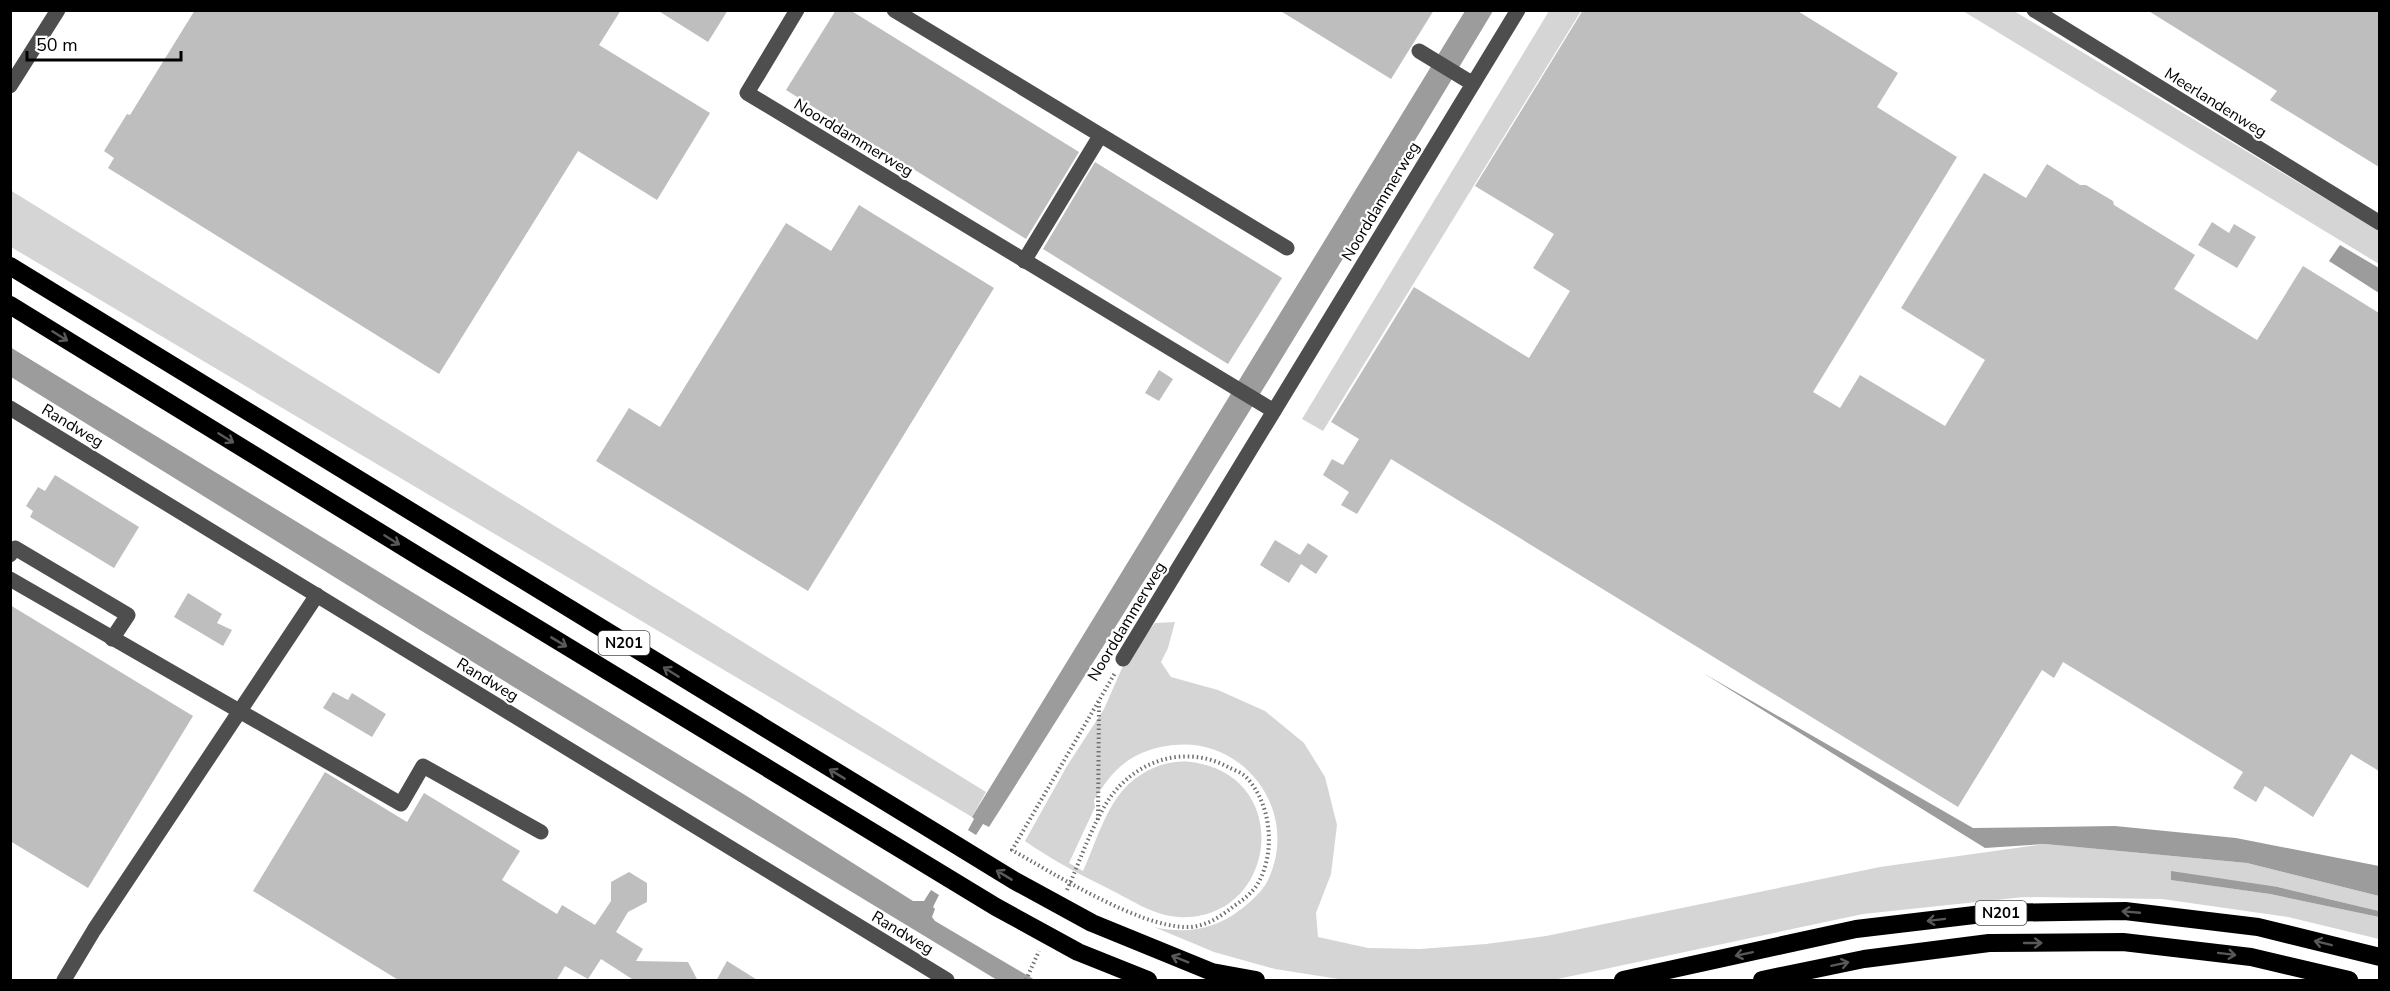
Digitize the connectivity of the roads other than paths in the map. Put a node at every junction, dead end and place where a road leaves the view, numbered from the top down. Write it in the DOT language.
graph roads {
  1 [pos="58,10"];
  2 [pos="797,10"];
  3 [pos="894,10"];
  4 [pos="1518,10"];
  5 [pos="2034,10"];
  6 [pos="1421,53"];
  7 [pos="1469,81"];
  8 [pos="10,86"];
  9 [pos="1100,136"];
  10 [pos="2379,223"];
  11 [pos="1287,248"];
  12 [pos="1024,261"];
  13 [pos="10,266"];
  14 [pos="10,305"];
  15 [pos="10,408"];
  16 [pos="1270,409"];
  17 [pos="10,555"];
  18 [pos="10,579"];
  19 [pos="317,595"];
  20 [pos="112,639"];
  21 [pos="1122,659"];
  22 [pos="239,712"];
  23 [pos="541,832"];
  24 [pos="2379,957"];
  25 [pos="930,976"];
  26 [pos="64,981"];
  27 [pos="947,981"];
  28 [pos="1148,981"];
  29 [pos="1256,981"];
  30 [pos="1623,981"];
  31 [pos="1762,981"];
  32 [pos="2349,981"];
  1 -- 8 [label="street"];
  2 -- 12 [label="street, Noorddammerweg"];
  3 -- 9 [label="street"];
  4 -- 7 [label="street, Noorddammerweg"];
  5 -- 10 [label="street, Meerlandenweg"];
  6 -- 7 [label="street"];
  7 -- 16 [label="street, Noorddammerweg"];
  9 -- 11 [label="street"];
  9 -- 12 [label="street"];
  12 -- 16 [label="street, Noorddammerweg"];
  29 -- 13 [label="highway, N201, one-way"];
  14 -- 28 [label="highway, N201, one-way"];
  15 -- 19 [label="street, Randweg"];
  16 -- 21 [label="street, Noorddammerweg"];
  17 -- 20 [label="street"];
  18 -- 20 [label="street"];
  19 -- 22 [label="street"];
  19 -- 25 [label="street, Randweg"];
  20 -- 22 [label="street"];
  22 -- 23 [label="street"];
  22 -- 26 [label="street"];
  24 -- 30 [label="highway, N201, one-way"];
  25 -- 27 [label="street, Randweg"];
  31 -- 32 [label="highway, N201, one-way"];
}
